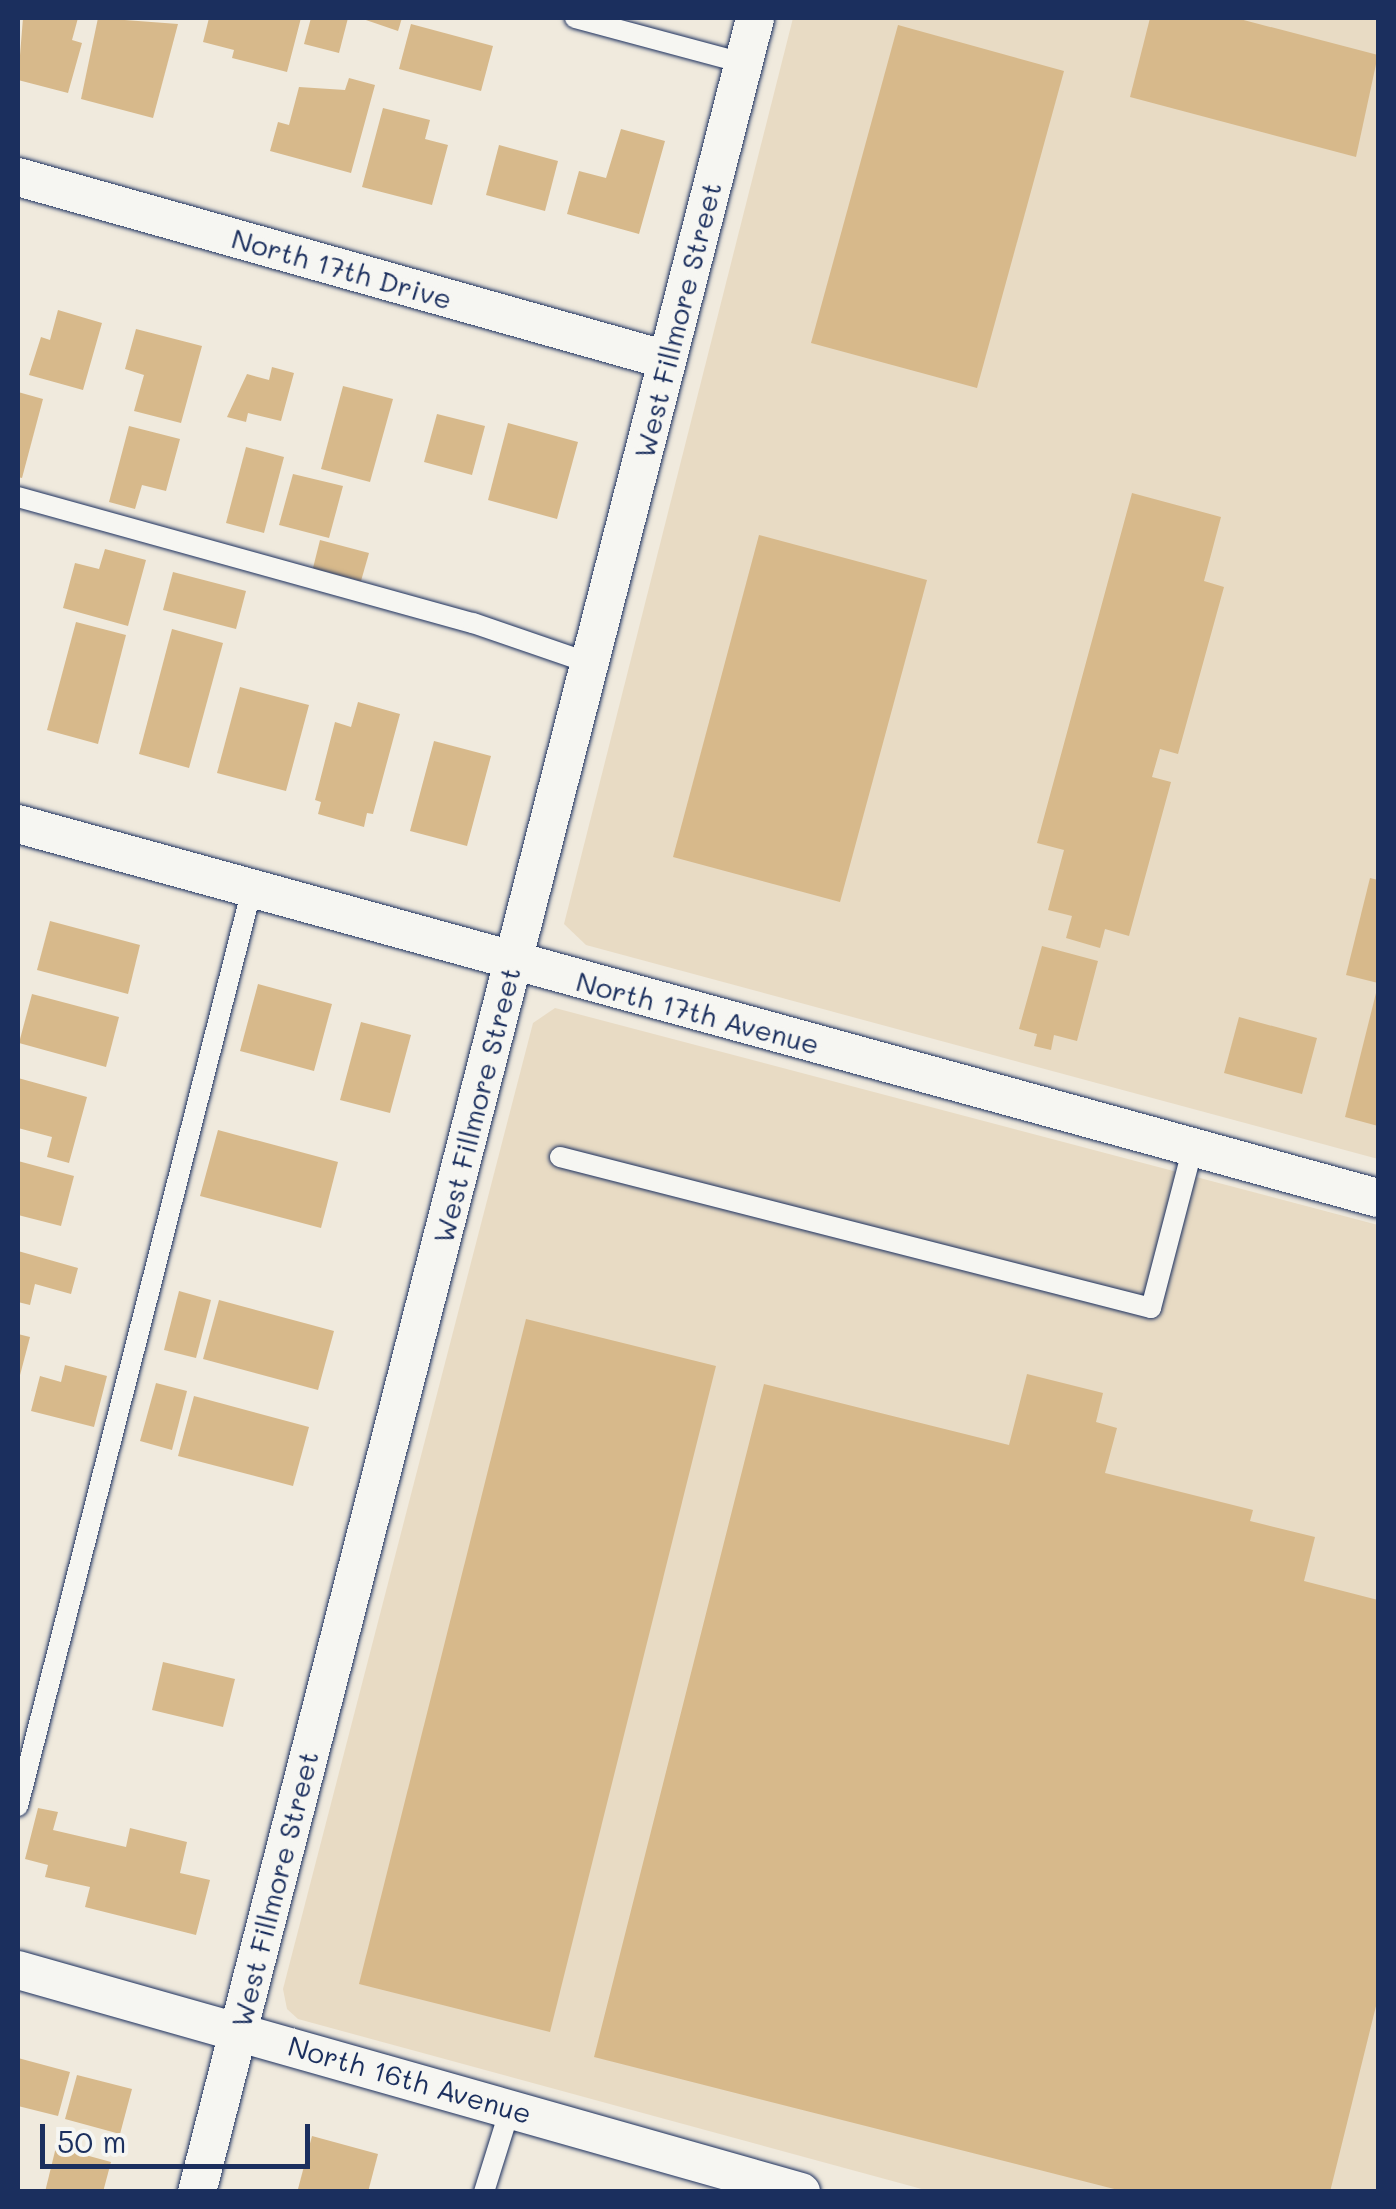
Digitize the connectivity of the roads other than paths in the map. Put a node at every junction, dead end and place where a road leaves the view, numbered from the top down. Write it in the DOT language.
graph roads {
  1 [pos="576,18"];
  2 [pos="755,18"];
  3 [pos="743,63"];
  4 [pos="18,176"];
  5 [pos="668,360"];
  6 [pos="18,497"];
  7 [pos="590,662"];
  8 [pos="18,824"];
  9 [pos="253,885"];
  10 [pos="513,960"];
  11 [pos="1193,1147"];
  12 [pos="560,1158"];
  13 [pos="1378,1198"];
  14 [pos="18,1806"];
  15 [pos="18,1970"];
  16 [pos="239,2029"];
  17 [pos="510,2108"];
  18 [pos="763,2186"];
  19 [pos="197,2192"];
  20 [pos="484,2192"];
  21 [pos="800,2192"];
  1 -- 3 [label="lane"];
  2 -- 3 [label="street, West Fillmore Street"];
  3 -- 5 [label="street, West Fillmore Street"];
  4 -- 5 [label="street, North 17th Drive"];
  5 -- 7 [label="street, West Fillmore Street"];
  6 -- 7 [label="lane"];
  7 -- 10 [label="street, West Fillmore Street"];
  8 -- 9 [label="street, North 17th Avenue"];
  9 -- 10 [label="street, North 17th Avenue"];
  9 -- 14 [label="lane"];
  10 -- 11 [label="street, North 17th Avenue"];
  10 -- 16 [label="street, West Fillmore Street"];
  11 -- 12 [label="lane"];
  11 -- 13 [label="street, North 17th Avenue"];
  15 -- 16 [label="street, North 16th Avenue"];
  16 -- 17 [label="street, North 16th Avenue"];
  16 -- 19 [label="street, West Fillmore Street"];
  17 -- 18 [label="street, North 16th Avenue"];
  17 -- 20 [label="lane"];
  18 -- 21 [label="street, North 16th Avenue"];
}
